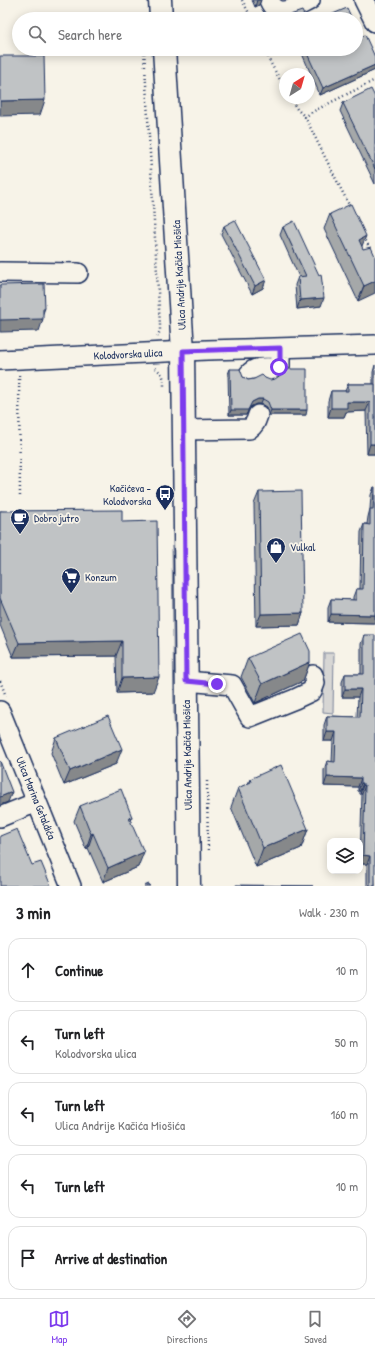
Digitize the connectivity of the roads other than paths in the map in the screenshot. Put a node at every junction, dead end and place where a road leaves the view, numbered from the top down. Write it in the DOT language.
graph roads {
  1 [pos="160,0"];
  2 [pos="269,0"];
  3 [pos="310,0"];
  4 [pos="364,0"];
  5 [pos="161,12"];
  6 [pos="375,22"];
  7 [pos="164,56"];
  8 [pos="0,272"];
  9 [pos="78,273"];
  10 [pos="375,345"];
  11 [pos="183,351"];
  12 [pos="0,360"];
  13 [pos="248,420"];
  14 [pos="184,430"];
  15 [pos="312,674"];
  16 [pos="186,681"];
  17 [pos="0,711"];
  18 [pos="37,802"];
  19 [pos="0,817"];
  20 [pos="71,886"];
  21 [pos="189,886"];
  1 -- 5 [label="main road"];
  2 -- 3 [label="street"];
  4 -- 6 [label="street"];
  7 -- 11 [label="main road, Ulica Andrije Kačića Miošića"];
  8 -- 9 [label="street"];
  10 -- 11 [label="street, Kolodvorska ulica"];
  11 -- 12 [label="street, Kolodvorska ulica"];
  11 -- 14 [label="main road, Ulica Andrije Kačića Miošića"];
  13 -- 14 [label="street"];
  14 -- 16 [label="main road, Ulica Andrije Kačića Miošića"];
  15 -- 16 [label="street"];
  16 -- 21 [label="main road, Ulica Andrije Kačića Miošića"];
  17 -- 18 [label="street, Ulica Marina Getaldića"];
  18 -- 19 [label="street"];
  18 -- 20 [label="street, Ulica Marina Getaldića"];
}
